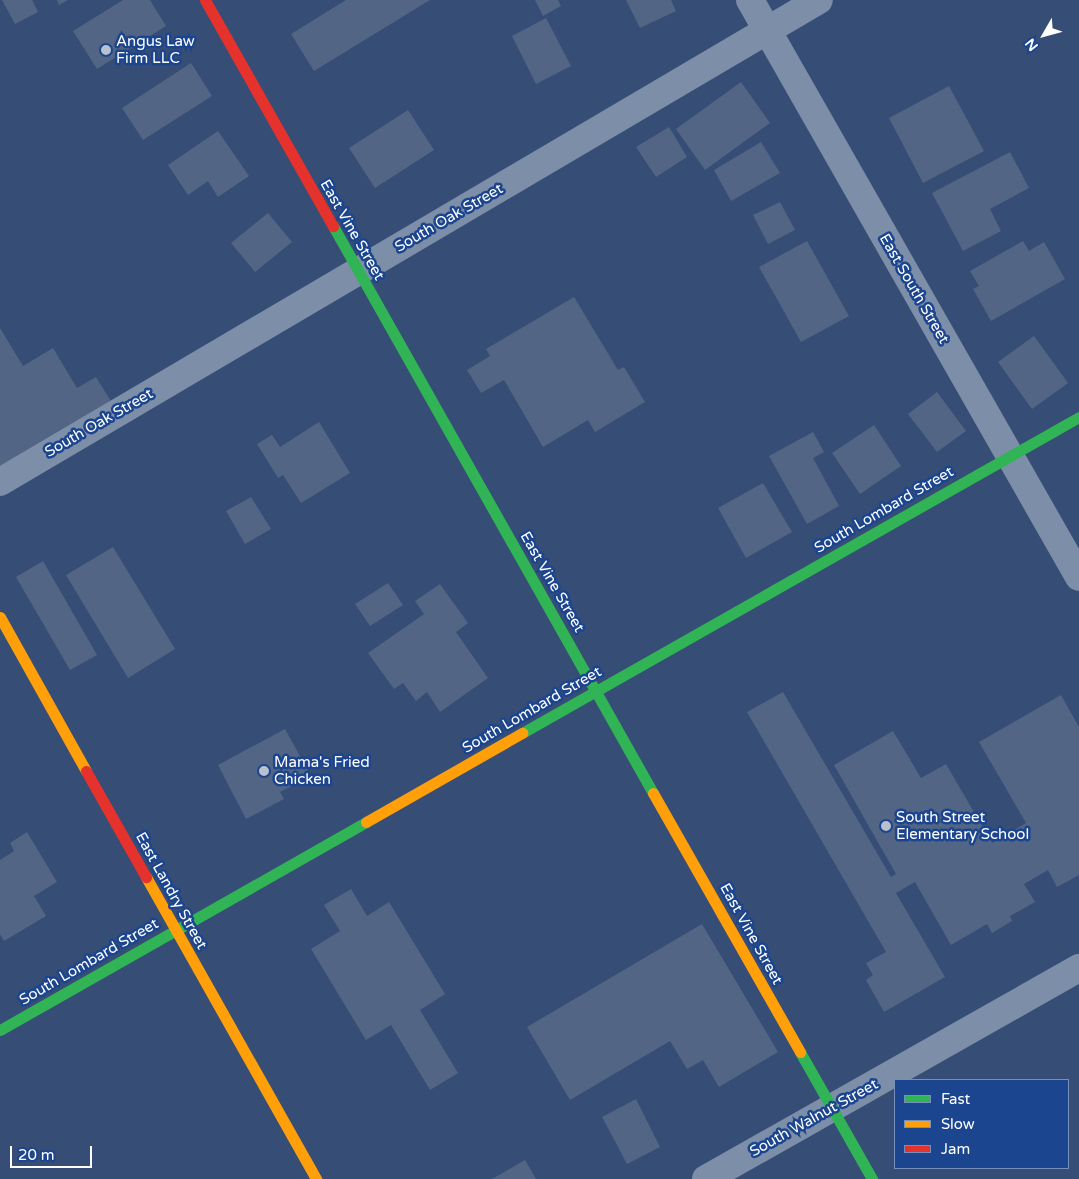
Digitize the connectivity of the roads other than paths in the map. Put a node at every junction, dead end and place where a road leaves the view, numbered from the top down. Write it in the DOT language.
graph roads {
  1 [pos="205,0"];
  2 [pos="750,0"];
  3 [pos="819,0"];
  4 [pos="767,31"];
  5 [pos="358,271"];
  6 [pos="1079,417"];
  7 [pos="1009,455"];
  8 [pos="0,482"];
  9 [pos="1079,577"];
  10 [pos="0,617"];
  11 [pos="597,691"];
  12 [pos="176,930"];
  13 [pos="1079,968"];
  14 [pos="0,1030"];
  15 [pos="832,1108"];
  16 [pos="316,1179"];
  17 [pos="706,1179"];
  18 [pos="872,1179"];
  1 -- 5 [label="main road, East Vine Street"];
  2 -- 4 [label="street, East South Street"];
  3 -- 4 [label="street, South Oak Street"];
  4 -- 5 [label="street, South Oak Street"];
  4 -- 7 [label="street, East South Street"];
  5 -- 8 [label="street, South Oak Street"];
  5 -- 11 [label="main road, East Vine Street"];
  6 -- 7 [label="main road, South Lombard Street"];
  7 -- 9 [label="street, East South Street"];
  7 -- 11 [label="main road, South Lombard Street"];
  10 -- 12 [label="main road, East Landry Street"];
  11 -- 12 [label="main road, South Lombard Street"];
  11 -- 15 [label="main road, East Vine Street"];
  12 -- 14 [label="main road, South Lombard Street"];
  12 -- 16 [label="main road, East Landry Street"];
  13 -- 15 [label="street, South Walnut Street"];
  15 -- 17 [label="street, South Walnut Street"];
  15 -- 18 [label="main road, East Vine Street"];
}
